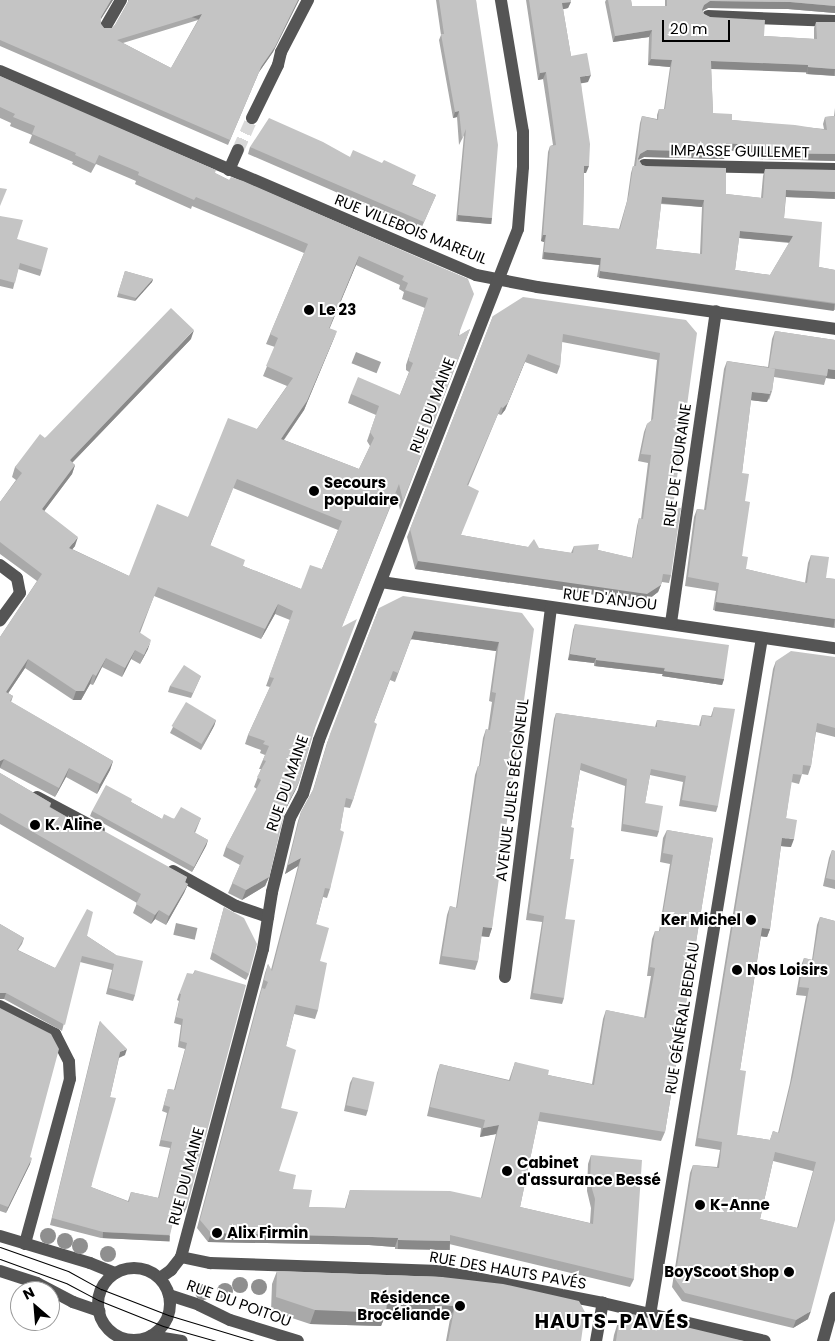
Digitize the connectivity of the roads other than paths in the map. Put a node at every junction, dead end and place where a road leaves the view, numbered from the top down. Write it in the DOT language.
graph roads {
  1 [pos="121,0"];
  2 [pos="308,0"];
  3 [pos="501,0"];
  4 [pos="708,16"];
  5 [pos="835,21"];
  6 [pos="106,26"];
  7 [pos="0,70"];
  8 [pos="252,118"];
  9 [pos="238,150"];
  10 [pos="644,165"];
  11 [pos="835,169"];
  12 [pos="229,170"];
  13 [pos="499,280"];
  14 [pos="716,311"];
  15 [pos="835,329"];
  16 [pos="0,565"];
  17 [pos="381,582"];
  18 [pos="551,608"];
  19 [pos="0,621"];
  20 [pos="671,623"];
  21 [pos="762,638"];
  22 [pos="835,648"];
  23 [pos="26,791"];
  24 [pos="114,839"];
  25 [pos="158,863"];
  26 [pos="268,917"];
  27 [pos="505,977"];
  28 [pos="0,1006"];
  29 [pos="0,1236"];
  30 [pos="25,1244"];
  31 [pos="182,1257"];
  32 [pos="0,1272"];
  33 [pos="115,1273"];
  34 [pos="160,1278"];
  35 [pos="169,1295"];
  36 [pos="835,1298"];
  37 [pos="603,1303"];
  38 [pos="99,1311"];
  39 [pos="650,1315"];
  40 [pos="151,1336"];
  41 [pos="110,1337"];
  42 [pos="182,1341"];
  43 [pos="298,1341"];
  44 [pos="596,1341"];
  45 [pos="764,1341"];
  46 [pos="823,1341"];
  1 -- 6 [label="street"];
  2 -- 8 [label="street"];
  3 -- 13 [label="street, RUE DU MAINE"];
  4 -- 5 [label="street"];
  7 -- 12 [label="street, RUE VILLEBOIS MAREUIL"];
  9 -- 12 [label="street"];
  10 -- 11 [label="street, IMPASSE GUILLEMET"];
  12 -- 13 [label="street, RUE VILLEBOIS MAREUIL"];
  13 -- 14 [label="street, RUE VILLEBOIS MAREUIL"];
  13 -- 17 [label="street, RUE DU MAINE"];
  14 -- 15 [label="street, RUE VILLEBOIS MAREUIL"];
  14 -- 20 [label="street, RUE DE TOURAINE"];
  16 -- 19 [label="street"];
  17 -- 18 [label="street, RUE D'ANJOU"];
  17 -- 26 [label="street, RUE DU MAINE"];
  18 -- 20 [label="street, RUE D'ANJOU"];
  18 -- 27 [label="street, AVENUE JULES BÉCIGNEUL"];
  20 -- 21 [label="street, RUE D'ANJOU"];
  21 -- 22 [label="street, RUE D'ANJOU"];
  21 -- 39 [label="street, RUE GÉNÉRAL BEDEAU"];
  23 -- 24 [label="street"];
  25 -- 26 [label="street"];
  26 -- 31 [label="street, RUE DU MAINE"];
  28 -- 30 [label="street"];
  29 -- 30 [label="street"];
  30 -- 33 [label="street"];
  31 -- 34 [label="street, RUE DU MAINE"];
  31 -- 37 [label="street, RUE DES HAUTS PAVÉS"];
  32 -- 38 [label="street"];
  33 -- 34 [label="street"];
  33 -- 38 [label="street"];
  34 -- 35 [label="street"];
  35 -- 40 [label="street"];
  35 -- 43 [label="street, RUE DU POITOU"];
  36 -- 46 [label="street"];
  37 -- 39 [label="street, RUE DES HAUTS PAVÉS"];
  37 -- 44 [label="street"];
  38 -- 41 [label="street"];
  39 -- 45 [label="street, RUE DES HAUTS PAVÉS"];
  40 -- 41 [label="street"];
  40 -- 42 [label="street"];
}
